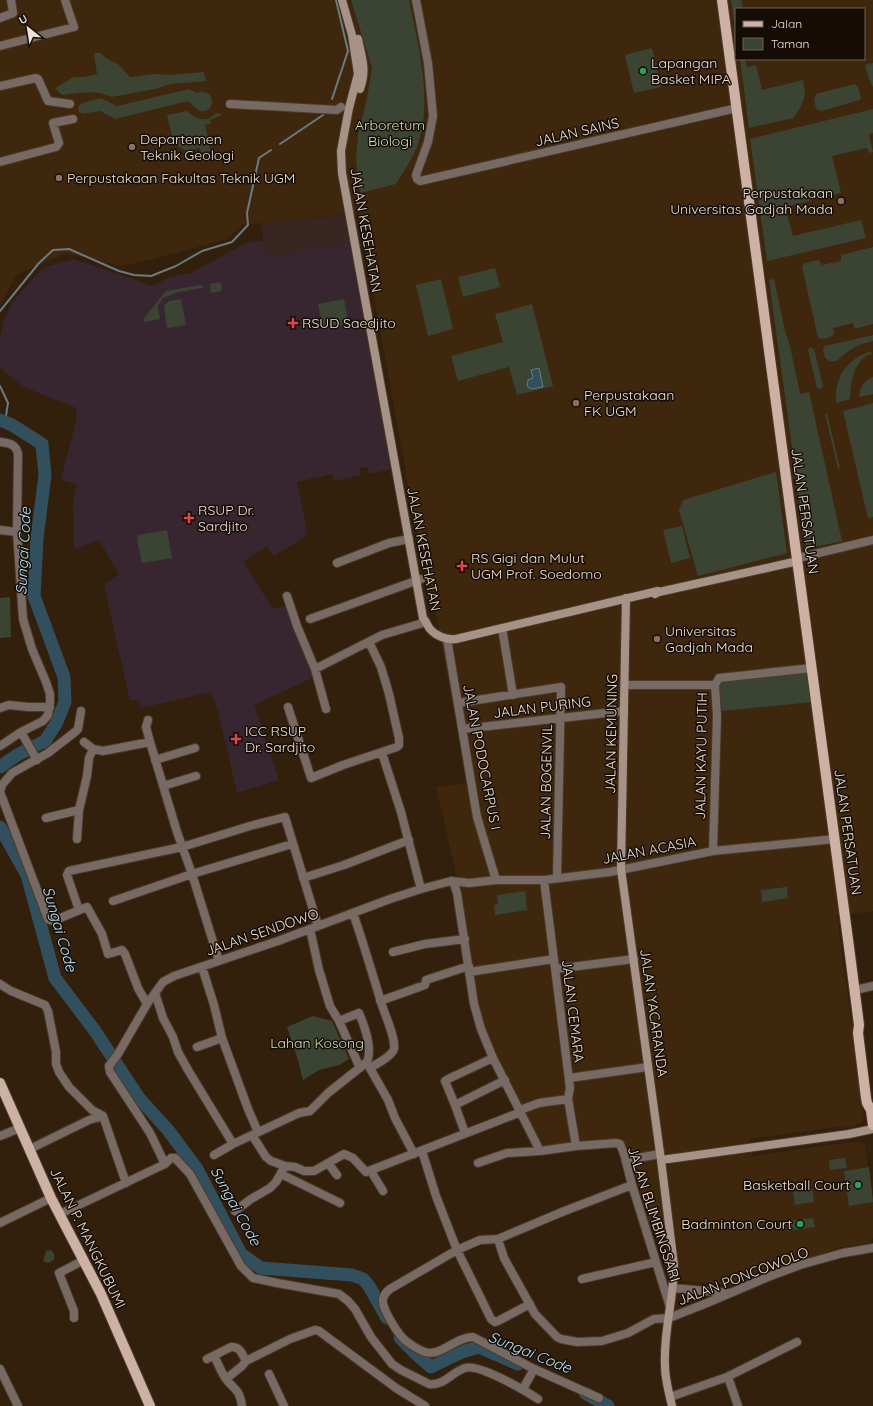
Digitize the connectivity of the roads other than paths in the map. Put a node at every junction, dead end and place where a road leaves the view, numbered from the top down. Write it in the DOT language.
graph roads {
  1 [pos="11,0"];
  2 [pos="66,0"];
  3 [pos="342,0"];
  4 [pos="348,0"];
  5 [pos="416,0"];
  6 [pos="722,0"];
  7 [pos="0,18"];
  8 [pos="0,46"];
  9 [pos="0,84"];
  10 [pos="70,104"];
  11 [pos="230,104"];
  12 [pos="342,107"];
  13 [pos="737,108"];
  14 [pos="74,119"];
  15 [pos="0,162"];
  16 [pos="0,442"];
  17 [pos="403,496"];
  18 [pos="0,530"];
  19 [pos="17,532"];
  20 [pos="409,539"];
  21 [pos="873,540"];
  22 [pos="798,560"];
  23 [pos="415,562"];
  24 [pos="337,563"];
  25 [pos="418,580"];
  26 [pos="287,596"];
  27 [pos="626,600"];
  28 [pos="310,619"];
  29 [pos="426,622"];
  30 [pos="502,628"];
  31 [pos="447,639"];
  32 [pos="369,642"];
  33 [pos="812,668"];
  34 [pos="315,669"];
  35 [pos="625,685"];
  36 [pos="715,685"];
  37 [pos="513,695"];
  38 [pos="458,703"];
  39 [pos="50,707"];
  40 [pos="288,707"];
  41 [pos="0,708"];
  42 [pos="326,709"];
  43 [pos="81,710"];
  44 [pos="624,711"];
  45 [pos="561,718"];
  46 [pos="148,720"];
  47 [pos="462,729"];
  48 [pos="22,734"];
  49 [pos="84,742"];
  50 [pos="150,742"];
  51 [pos="0,746"];
  52 [pos="195,748"];
  53 [pos="93,749"];
  54 [pos="382,753"];
  55 [pos="35,758"];
  56 [pos="155,760"];
  57 [pos="196,776"];
  58 [pos="163,786"];
  59 [pos="78,810"];
  60 [pos="46,818"];
  61 [pos="77,839"];
  62 [pos="835,839"];
  63 [pos="409,840"];
  64 [pos="292,844"];
  65 [pos="182,847"];
  66 [pos="713,851"];
  67 [pos="621,869"];
  68 [pos="192,874"];
  69 [pos="303,878"];
  70 [pos="557,878"];
  71 [pos="496,880"];
  72 [pos="544,880"];
  73 [pos="452,881"];
  74 [pos="468,883"];
  75 [pos="421,889"];
  76 [pos="457,893"];
  77 [pos="112,901"];
  78 [pos="79,910"];
  79 [pos="353,913"];
  80 [pos="318,926"];
  81 [pos="310,929"];
  82 [pos="465,939"];
  83 [pos="393,952"];
  84 [pos="554,959"];
  85 [pos="634,959"];
  86 [pos="219,961"];
  87 [pos="202,967"];
  88 [pos="469,969"];
  89 [pos="555,969"];
  90 [pos="0,984"];
  91 [pos="873,986"];
  92 [pos="855,990"];
  93 [pos="155,993"];
  94 [pos="380,1001"];
  95 [pos="147,1004"];
  96 [pos="339,1021"];
  97 [pos="222,1038"];
  98 [pos="198,1047"];
  99 [pos="493,1058"];
  100 [pos="366,1066"];
  101 [pos="648,1067"];
  102 [pos="569,1078"];
  103 [pos="504,1080"];
  104 [pos="0,1083"];
  105 [pos="568,1099"];
  106 [pos="455,1106"];
  107 [pos="520,1111"];
  108 [pos="103,1116"];
  109 [pos="873,1125"];
  110 [pos="20,1128"];
  111 [pos="873,1128"];
  112 [pos="465,1133"];
  113 [pos="255,1134"];
  114 [pos="0,1136"];
  115 [pos="233,1144"];
  116 [pos="576,1146"];
  117 [pos="30,1149"];
  118 [pos="422,1151"];
  119 [pos="540,1151"];
  120 [pos="214,1154"];
  121 [pos="414,1154"];
  122 [pos="661,1157"];
  123 [pos="626,1160"];
  124 [pos="478,1162"];
  125 [pos="328,1163"];
  126 [pos="165,1164"];
  127 [pos="285,1166"];
  128 [pos="371,1171"];
  129 [pos="281,1174"];
  130 [pos="337,1175"];
  131 [pos="126,1183"];
  132 [pos="632,1185"];
  133 [pos="383,1191"];
  134 [pos="51,1198"];
  135 [pos="340,1202"];
  136 [pos="235,1211"];
  137 [pos="60,1214"];
  138 [pos="0,1223"];
  139 [pos="498,1239"];
  140 [pos="873,1248"];
  141 [pos="457,1250"];
  142 [pos="84,1260"];
  143 [pos="656,1262"];
  144 [pos="582,1279"];
  145 [pos="673,1288"];
  146 [pos="729,1294"];
  147 [pos="530,1304"];
  148 [pos="670,1307"];
  149 [pos="74,1318"];
  150 [pos="669,1318"];
  151 [pos="798,1342"];
  152 [pos="246,1361"];
  153 [pos="0,1369"];
  154 [pos="534,1369"];
  155 [pos="269,1374"];
  156 [pos="728,1377"];
  157 [pos="226,1378"];
  158 [pos="524,1386"];
  159 [pos="670,1397"];
  160 [pos="599,1398"];
  161 [pos="538,1399"];
  162 [pos="18,1406"];
  163 [pos="150,1406"];
  164 [pos="242,1406"];
  165 [pos="284,1406"];
  166 [pos="425,1406"];
  167 [pos="672,1406"];
  168 [pos="738,1406"];
  1 -- 7 [label="street"];
  2 -- 8 [label="street"];
  3 -- 12 [label="street, JALAN KESEHATAN"];
  4 -- 12 [label="street, JALAN KESEHATAN"];
  5 -- 13 [label="street, JALAN SAINS"];
  6 -- 13 [label="main road, JALAN PERSATUAN"];
  9 -- 10 [label="street"];
  11 -- 12 [label="street"];
  12 -- 17 [label="street, JALAN KESEHATAN"];
  13 -- 22 [label="main road, JALAN PERSATUAN"];
  14 -- 15 [label="street"];
  16 -- 19 [label="street"];
  17 -- 20 [label="street, JALAN KESEHATAN"];
  17 -- 23 [label="street, JALAN KESEHATAN"];
  18 -- 19 [label="street"];
  19 -- 39 [label="street"];
  20 -- 23 [label="street, JALAN KESEHATAN"];
  20 -- 24 [label="street"];
  21 -- 22 [label="street"];
  22 -- 27 [label="street"];
  22 -- 33 [label="main road, JALAN PERSATUAN"];
  23 -- 25 [label="street, JALAN KESEHATAN"];
  25 -- 28 [label="street"];
  25 -- 29 [label="street, JALAN KESEHATAN"];
  26 -- 34 [label="street"];
  27 -- 30 [label="street"];
  27 -- 35 [label="street, JALAN KEMUNING"];
  29 -- 31 [label="street"];
  29 -- 32 [label="street"];
  30 -- 31 [label="street"];
  30 -- 37 [label="street"];
  31 -- 38 [label="street, JALAN PODOCARPUS I"];
  32 -- 34 [label="street"];
  32 -- 54 [label="street"];
  33 -- 36 [label="street"];
  33 -- 62 [label="main road, JALAN PERSATUAN"];
  34 -- 42 [label="street"];
  35 -- 36 [label="street"];
  35 -- 44 [label="street, JALAN KEMUNING"];
  36 -- 66 [label="street, JALAN KAYU PUTIH"];
  37 -- 38 [label="street"];
  37 -- 45 [label="street, JALAN BOGENVIL"];
  38 -- 47 [label="street, JALAN PODOCARPUS I"];
  39 -- 41 [label="street"];
  39 -- 48 [label="street"];
  40 -- 54 [label="street"];
  43 -- 55 [label="street"];
  44 -- 45 [label="street, JALAN PURING"];
  44 -- 67 [label="street, JALAN KEMUNING"];
  45 -- 47 [label="street, JALAN PURING"];
  45 -- 70 [label="street, JALAN BOGENVIL"];
  46 -- 50 [label="street"];
  47 -- 71 [label="street, JALAN PODOCARPUS I"];
  48 -- 51 [label="street"];
  48 -- 55 [label="street"];
  49 -- 53 [label="street"];
  50 -- 53 [label="street"];
  50 -- 56 [label="street"];
  52 -- 56 [label="street"];
  53 -- 59 [label="street"];
  54 -- 63 [label="street"];
  55 -- 78 [label="street"];
  56 -- 58 [label="street"];
  57 -- 58 [label="street"];
  58 -- 65 [label="street"];
  59 -- 60 [label="street"];
  59 -- 61 [label="street"];
  62 -- 66 [label="street, JALAN ACASIA"];
  62 -- 92 [label="main road, JALAN PERSATUAN"];
  63 -- 69 [label="street"];
  63 -- 75 [label="street"];
  64 -- 65 [label="street"];
  64 -- 68 [label="street"];
  64 -- 69 [label="street"];
  65 -- 68 [label="street"];
  65 -- 78 [label="street"];
  66 -- 67 [label="street, JALAN ACASIA"];
  67 -- 70 [label="street, JALAN ACASIA"];
  67 -- 85 [label="street, JALAN YACARANDA"];
  68 -- 77 [label="street"];
  68 -- 86 [label="street"];
  69 -- 80 [label="street"];
  70 -- 72 [label="street, JALAN ACASIA"];
  71 -- 72 [label="street, JALAN ACASIA"];
  71 -- 74 [label="street, JALAN ACASIA"];
  72 -- 84 [label="street, JALAN CEMARA"];
  73 -- 74 [label="street, JALAN ACASIA"];
  73 -- 75 [label="street, JALAN SENDOWO"];
  73 -- 76 [label="street"];
  74 -- 76 [label="street"];
  75 -- 79 [label="street, JALAN SENDOWO"];
  76 -- 82 [label="street"];
  78 -- 95 [label="street"];
  79 -- 80 [label="street, JALAN SENDOWO"];
  79 -- 94 [label="street"];
  80 -- 81 [label="street, JALAN SENDOWO"];
  81 -- 86 [label="street, JALAN SENDOWO"];
  81 -- 96 [label="street"];
  82 -- 83 [label="street"];
  82 -- 88 [label="street"];
  84 -- 88 [label="street"];
  84 -- 89 [label="street, JALAN CEMARA"];
  85 -- 89 [label="street"];
  85 -- 101 [label="street, JALAN YACARANDA"];
  86 -- 87 [label="street, JALAN SENDOWO"];
  87 -- 93 [label="street, JALAN SENDOWO"];
  87 -- 97 [label="street"];
  88 -- 94 [label="street"];
  88 -- 99 [label="street"];
  89 -- 102 [label="street, JALAN CEMARA"];
  90 -- 108 [label="street"];
  91 -- 92 [label="street"];
  92 -- 109 [label="main road, JALAN PERSATUAN"];
  93 -- 95 [label="street, JALAN SENDOWO"];
  93 -- 115 [label="street"];
  94 -- 100 [label="street"];
  95 -- 126 [label="street, JALAN SENDOWO"];
  96 -- 100 [label="street"];
  96 -- 100 [label="street"];
  97 -- 98 [label="street"];
  97 -- 113 [label="street"];
  99 -- 103 [label="street"];
  99 -- 106 [label="street"];
  100 -- 113 [label="street"];
  100 -- 121 [label="street"];
  101 -- 102 [label="street"];
  101 -- 122 [label="street, JALAN YACARANDA"];
  102 -- 105 [label="street, JALAN CEMARA"];
  103 -- 106 [label="street"];
  103 -- 107 [label="street"];
  104 -- 110 [label="main road, JALAN P. MANGKUBUMI"];
  105 -- 107 [label="street"];
  105 -- 116 [label="street, JALAN CEMARA"];
  106 -- 112 [label="street"];
  107 -- 112 [label="street"];
  107 -- 119 [label="street"];
  108 -- 117 [label="street"];
  108 -- 131 [label="street"];
  110 -- 114 [label="street"];
  110 -- 117 [label="main road, JALAN P. MANGKUBUMI"];
  111 -- 122 [label="street"];
  112 -- 118 [label="street"];
  113 -- 115 [label="street"];
  113 -- 127 [label="street"];
  115 -- 120 [label="street"];
  116 -- 119 [label="street, JALAN BLIMBINGSARI"];
  116 -- 123 [label="street, JALAN BLIMBINGSARI"];
  117 -- 134 [label="main road, JALAN P. MANGKUBUMI"];
  118 -- 121 [label="street"];
  118 -- 141 [label="street"];
  119 -- 124 [label="street, JALAN BLIMBINGSARI"];
  121 -- 128 [label="street"];
  122 -- 123 [label="street"];
  122 -- 145 [label="street, JALAN YACARANDA"];
  123 -- 132 [label="street, JALAN BLIMBINGSARI"];
  125 -- 127 [label="street"];
  125 -- 128 [label="street"];
  125 -- 130 [label="street"];
  126 -- 131 [label="street"];
  126 -- 158 [label="street"];
  127 -- 129 [label="street"];
  128 -- 133 [label="street"];
  129 -- 135 [label="street"];
  129 -- 136 [label="street"];
  131 -- 137 [label="street"];
  132 -- 139 [label="street"];
  132 -- 143 [label="street, JALAN BLIMBINGSARI"];
  134 -- 137 [label="main road, JALAN P. MANGKUBUMI"];
  134 -- 138 [label="street"];
  137 -- 142 [label="main road, JALAN P. MANGKUBUMI"];
  139 -- 141 [label="street"];
  139 -- 147 [label="street, JALAN PONCOWOLO"];
  140 -- 146 [label="street, JALAN PONCOWOLO"];
  141 -- 147 [label="street"];
  141 -- 154 [label="street"];
  142 -- 149 [label="street"];
  142 -- 163 [label="main road, JALAN P. MANGKUBUMI"];
  143 -- 144 [label="street"];
  143 -- 148 [label="street, JALAN BLIMBINGSARI"];
  145 -- 146 [label="street"];
  145 -- 148 [label="street, JALAN YACARANDA"];
  146 -- 150 [label="street, JALAN PONCOWOLO"];
  147 -- 150 [label="street, JALAN PONCOWOLO"];
  148 -- 150 [label="street, JALAN YACARANDA"];
  150 -- 159 [label="street, JALAN YACARANDA"];
  151 -- 156 [label="street"];
  152 -- 157 [label="street"];
  152 -- 157 [label="street"];
  152 -- 166 [label="street"];
  153 -- 162 [label="street"];
  154 -- 158 [label="street"];
  154 -- 160 [label="street"];
  155 -- 165 [label="street"];
  156 -- 159 [label="street"];
  156 -- 168 [label="street"];
  157 -- 164 [label="street"];
  158 -- 161 [label="street"];
  159 -- 167 [label="street, JALAN YACARANDA"];
}
